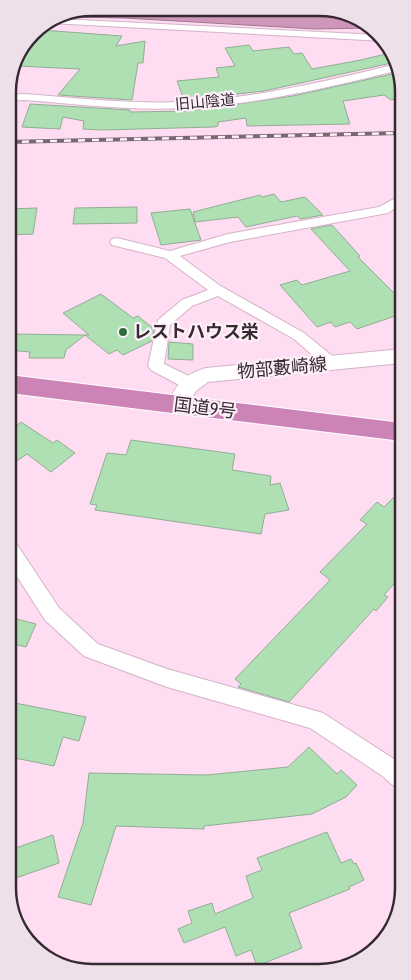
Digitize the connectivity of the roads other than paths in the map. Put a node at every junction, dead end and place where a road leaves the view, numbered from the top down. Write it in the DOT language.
graph roads {
  1 [pos="62,23"];
  2 [pos="372,38"];
  3 [pos="391,69"];
  4 [pos="16,98"];
  5 [pos="395,202"];
  6 [pos="117,242"];
  7 [pos="170,255"];
  8 [pos="219,291"];
  9 [pos="395,357"];
  10 [pos="331,363"];
  11 [pos="189,383"];
  12 [pos="16,385"];
  13 [pos="177,405"];
  14 [pos="395,431"];
  15 [pos="16,559"];
  16 [pos="395,772"];
  1 -- 2 [label="street"];
  3 -- 4 [label="street, 旧山陰道"];
  5 -- 7 [label="street"];
  6 -- 7 [label="street"];
  7 -- 8 [label="street"];
  8 -- 10 [label="street"];
  8 -- 11 [label="street"];
  9 -- 10 [label="main road, 物部藪崎線"];
  10 -- 11 [label="main road, 物部藪崎線"];
  11 -- 13 [label="main road"];
  12 -- 13 [label="highway, 国道9号"];
  13 -- 14 [label="highway, 国道9号"];
  15 -- 16 [label="street"];
}
